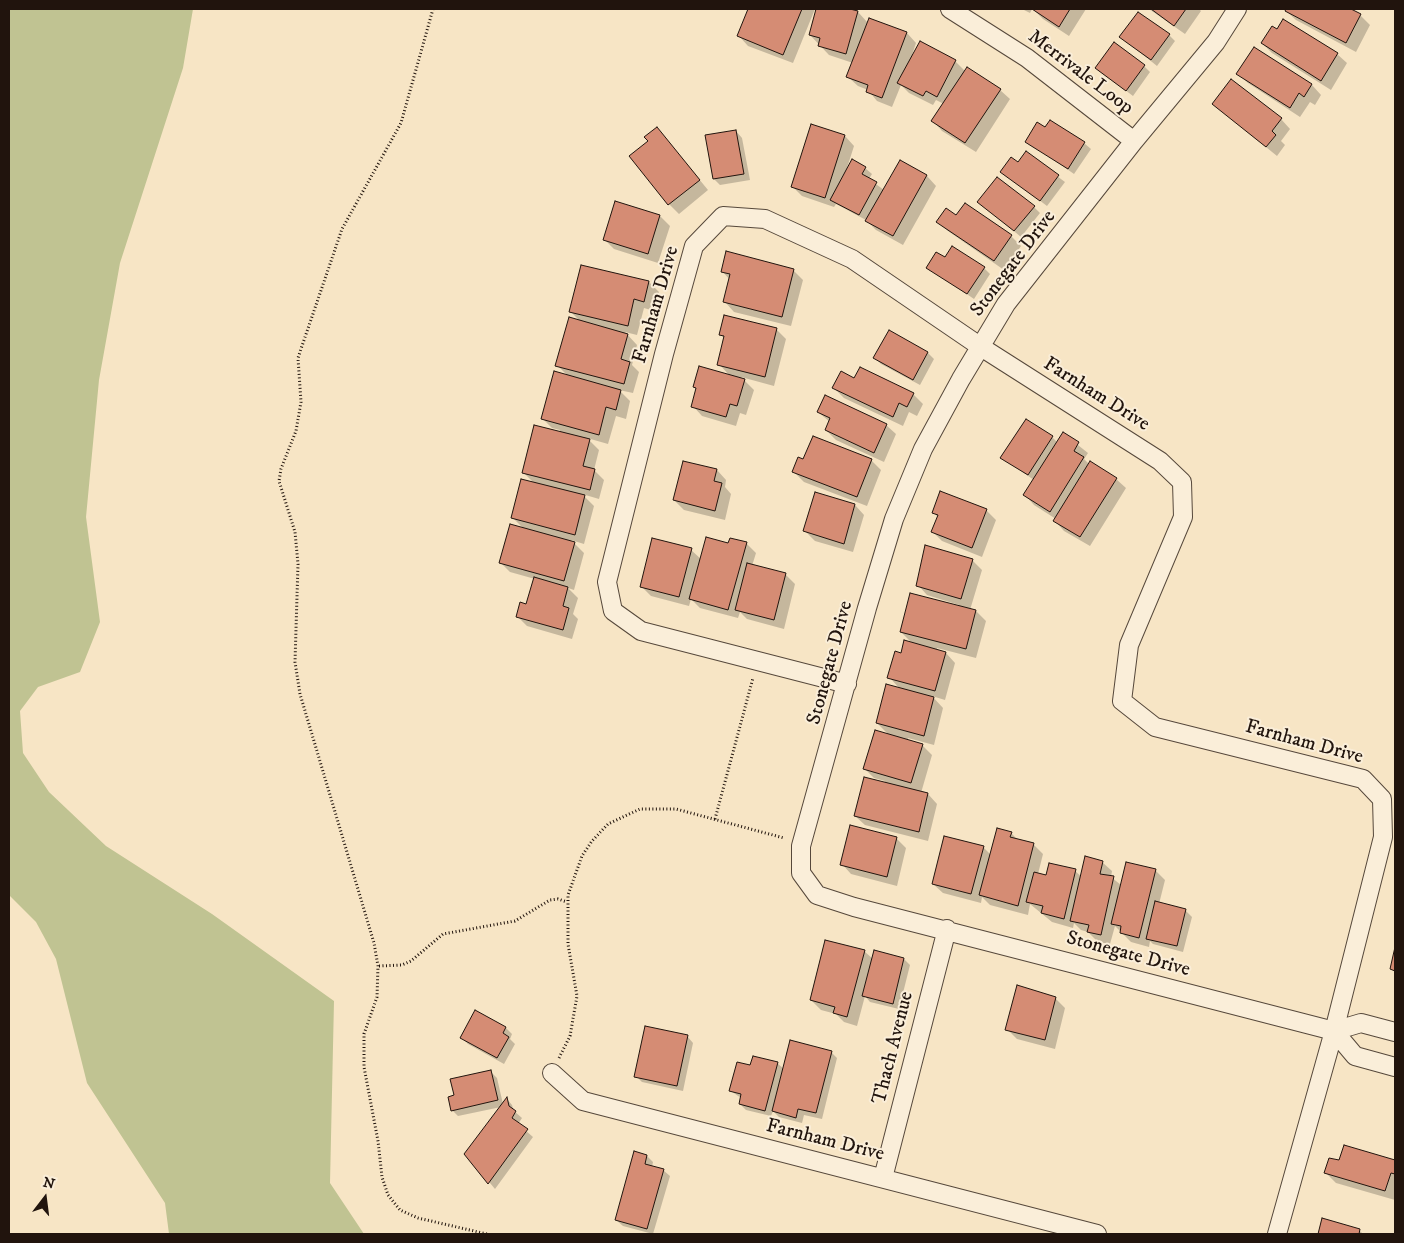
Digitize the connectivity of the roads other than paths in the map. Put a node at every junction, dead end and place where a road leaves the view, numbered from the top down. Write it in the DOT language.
graph roads {
  1 [pos="950,9"];
  2 [pos="1237,9"];
  3 [pos="1134,141"];
  4 [pos="981,347"];
  5 [pos="847,684"];
  6 [pos="947,929"];
  7 [pos="1334,1031"];
  8 [pos="1395,1032"];
  9 [pos="1395,1067"];
  10 [pos="552,1073"];
  11 [pos="883,1178"];
  12 [pos="1097,1234"];
  13 [pos="1277,1234"];
  1 -- 3 [label="street, Merrivale Loop"];
  2 -- 3 [label="street, Stonegate Drive"];
  3 -- 4 [label="street, Stonegate Drive"];
  4 -- 5 [label="street, Stonegate Drive"];
  4 -- 5 [label="street, Farnham Drive"];
  4 -- 7 [label="street, Farnham Drive"];
  5 -- 6 [label="street, Stonegate Drive"];
  6 -- 7 [label="street, Stonegate Drive"];
  6 -- 11 [label="street, Thach Avenue"];
  7 -- 8 [label="street"];
  7 -- 9 [label="street"];
  7 -- 13 [label="street, Farnham Drive"];
  10 -- 11 [label="street, Farnham Drive"];
  11 -- 12 [label="street, Farnham Drive"];
}
